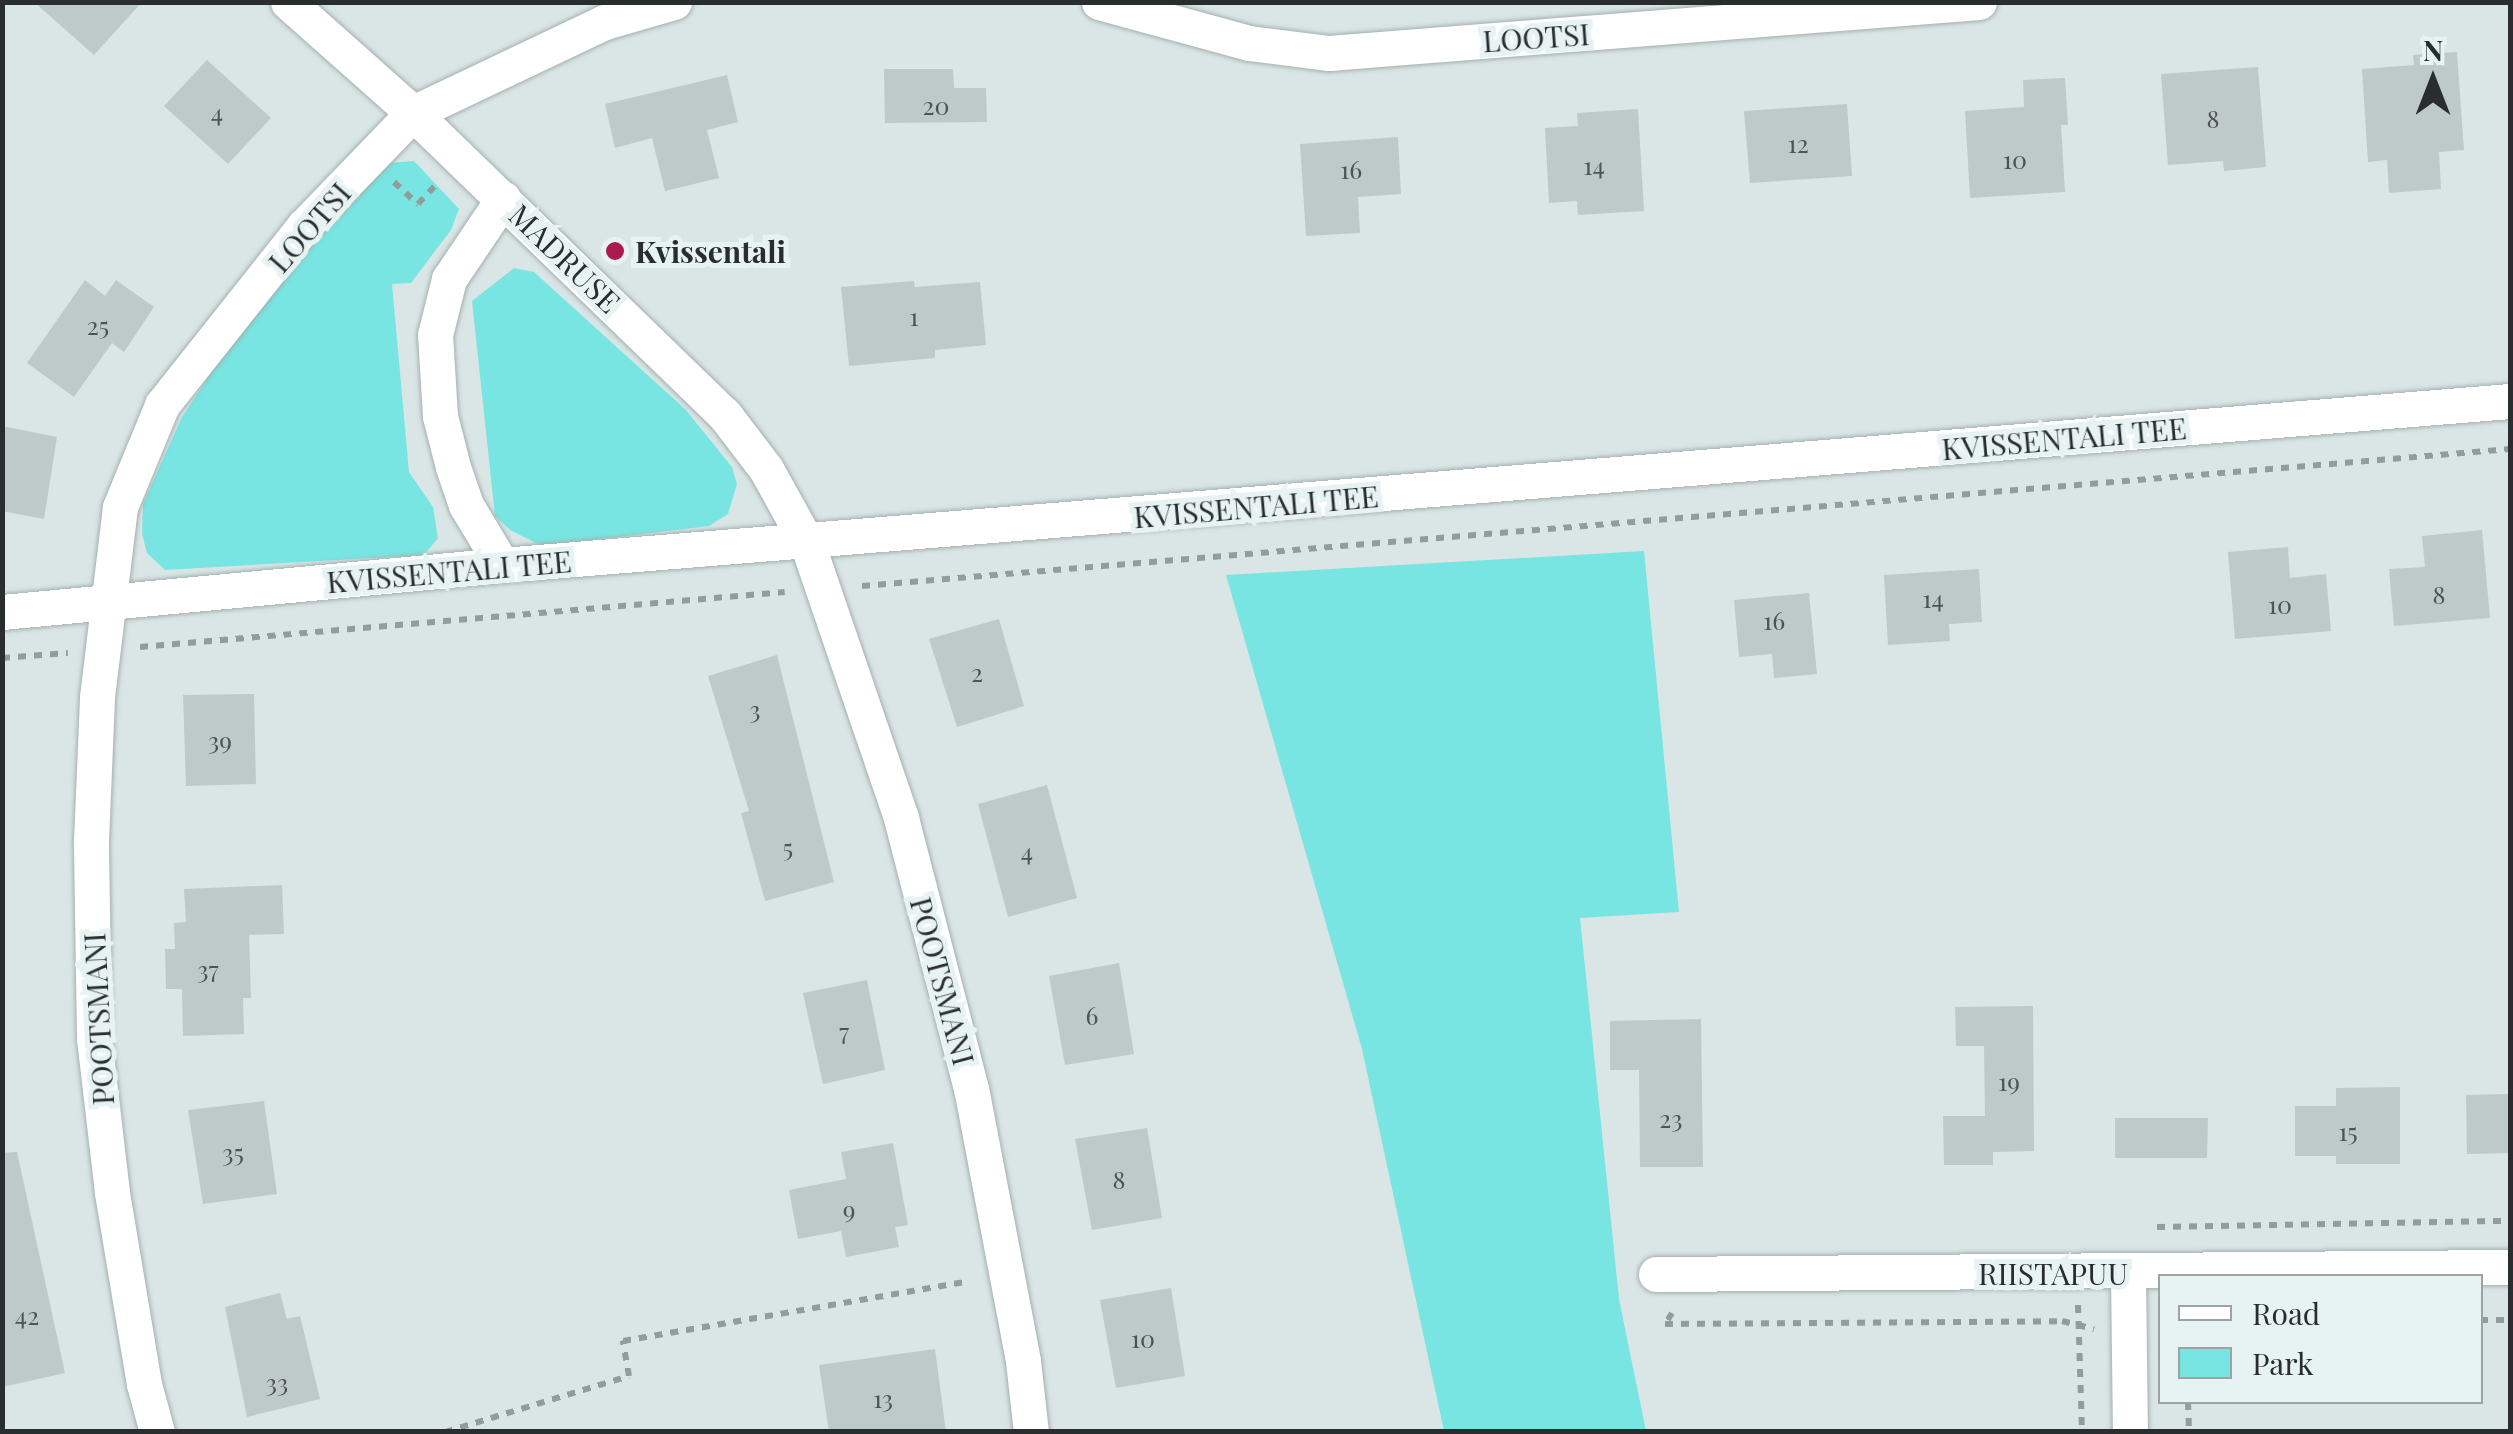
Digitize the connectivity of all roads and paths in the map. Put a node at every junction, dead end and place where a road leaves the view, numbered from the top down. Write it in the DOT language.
graph roads {
  1 [pos="288,2"];
  2 [pos="674,2"];
  3 [pos="1099,2"];
  4 [pos="1979,2"];
  5 [pos="413,113"];
  6 [pos="503,198"];
  7 [pos="2510,401"];
  8 [pos="2510,448"];
  9 [pos="807,543"];
  10 [pos="502,565"];
  11 [pos="823,589"];
  12 [pos="105,603"];
  13 [pos="2,612"];
  14 [pos="101,650"];
  15 [pos="2,658"];
  16 [pos="2510,1266"];
  17 [pos="2078,1273"];
  18 [pos="2128,1273"];
  19 [pos="1656,1274"];
  20 [pos="1006,1275"];
  21 [pos="2483,1320"];
  22 [pos="2510,1320"];
  23 [pos="2188,1404"];
  24 [pos="157,1432"];
  25 [pos="444,1432"];
  26 [pos="1031,1432"];
  27 [pos="2082,1432"];
  28 [pos="2130,1432"];
  29 [pos="2189,1432"];
  1 -- 5 [label="street, MADRUSE"];
  2 -- 5 [label="street, LOOTSI"];
  3 -- 4 [label="street, LOOTSI"];
  5 -- 6 [label="street, MADRUSE"];
  5 -- 12 [label="street, LOOTSI"];
  6 -- 9 [label="street, MADRUSE"];
  6 -- 10 [label="street"];
  7 -- 9 [label="street, KVISSENTALI TEE"];
  8 -- 11 [label="path"];
  9 -- 10 [label="street, KVISSENTALI TEE"];
  9 -- 11 [label="street, POOTSMANI"];
  10 -- 12 [label="street, KVISSENTALI TEE"];
  11 -- 14 [label="path"];
  11 -- 20 [label="street, POOTSMANI"];
  12 -- 13 [label="street, KVISSENTALI TEE"];
  12 -- 14 [label="street, POOTSMANI"];
  14 -- 15 [label="path"];
  14 -- 24 [label="street, POOTSMANI"];
  16 -- 18 [label="street, RIISTAPUU"];
  17 -- 18 [label="street, RIISTAPUU"];
  17 -- 19 [label="street, RIISTAPUU"];
  17 -- 27 [label="path"];
  18 -- 28 [label="street"];
  20 -- 25 [label="path"];
  20 -- 26 [label="street, POOTSMANI"];
  21 -- 22 [label="path"];
  23 -- 29 [label="path"];
}
